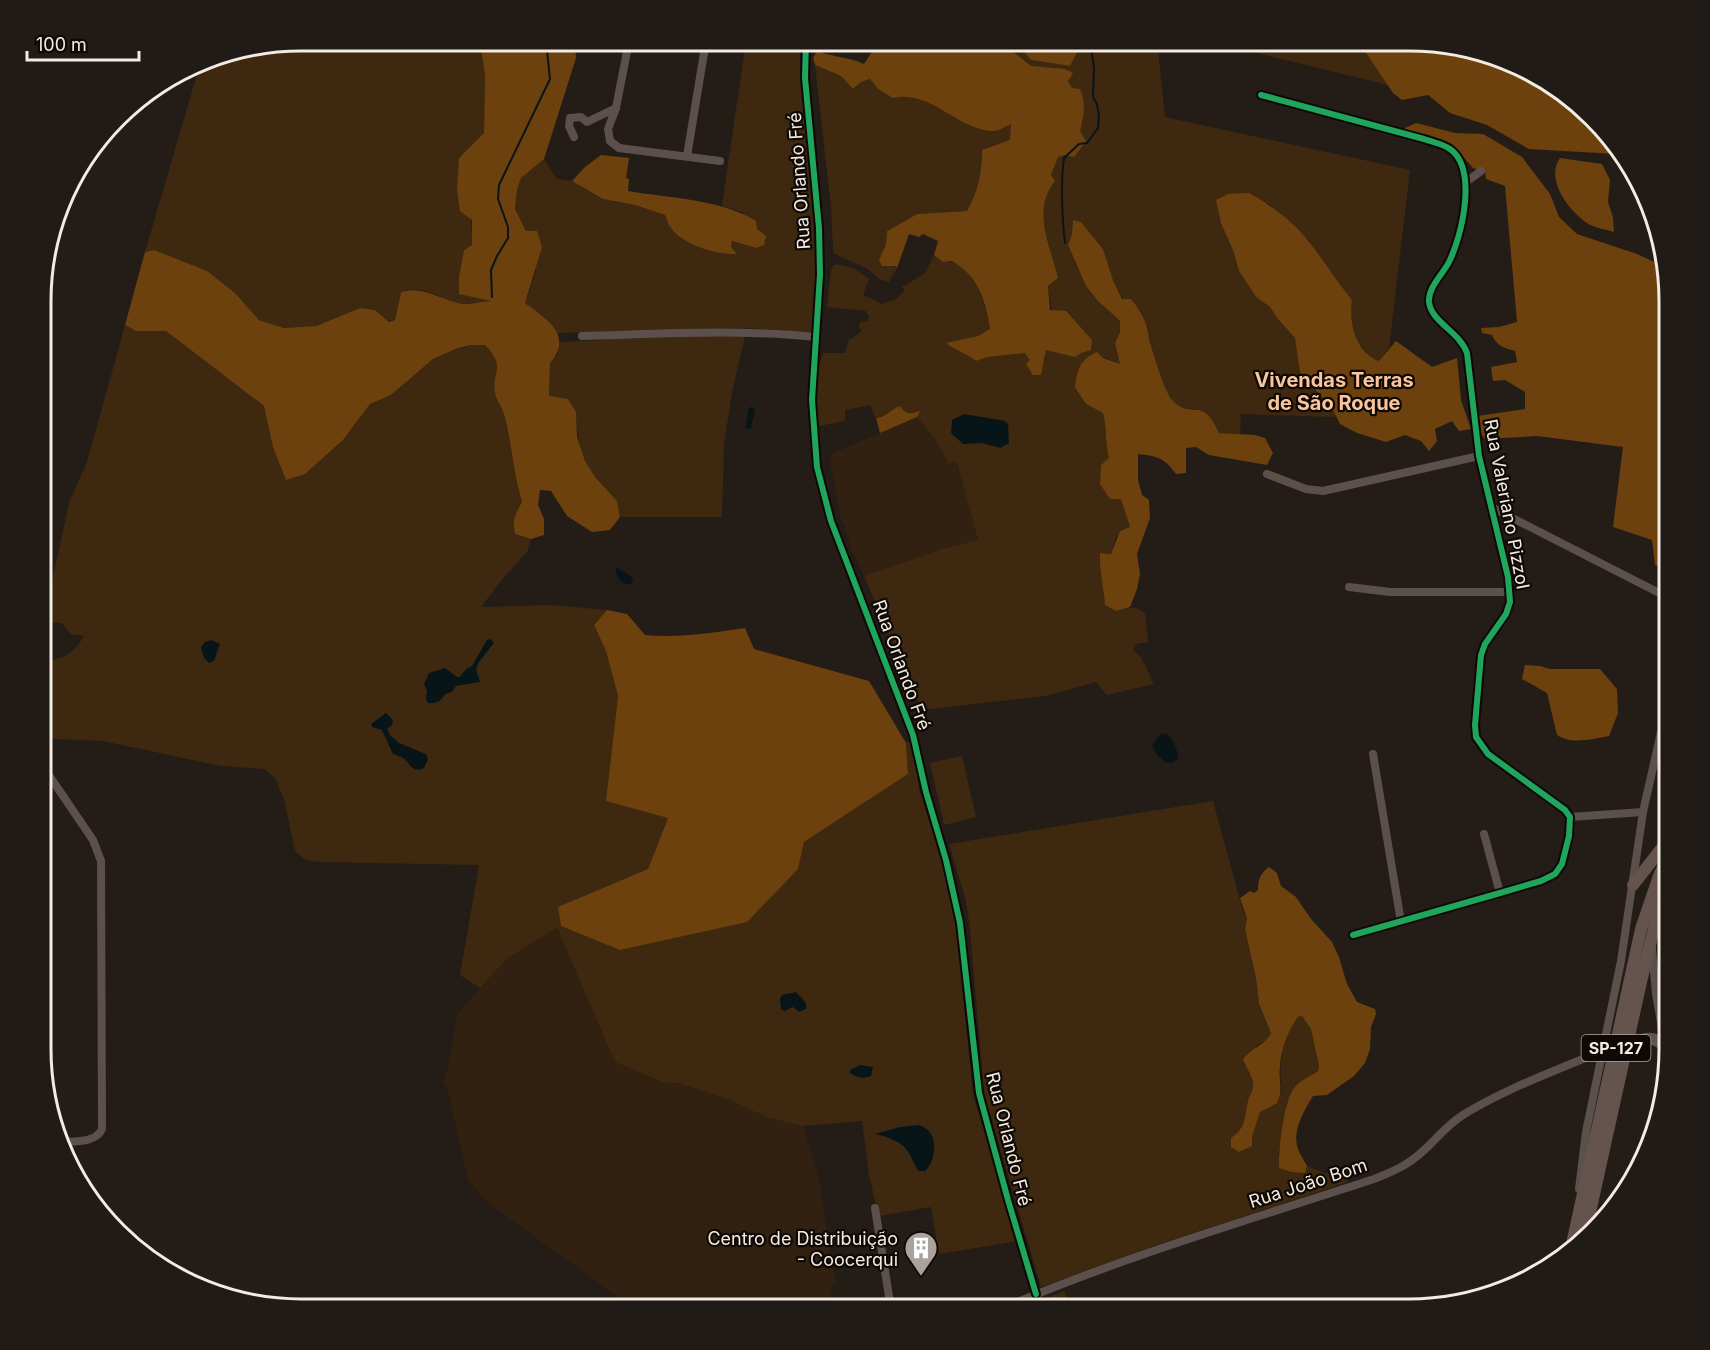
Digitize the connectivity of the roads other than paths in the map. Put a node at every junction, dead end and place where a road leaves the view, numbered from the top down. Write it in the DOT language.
graph roads {
  1 [pos="627,51"];
  2 [pos="704,51"];
  3 [pos="806,51"];
  4 [pos="1261,95"];
  5 [pos="616,108"];
  6 [pos="574,137"];
  7 [pos="687,156"];
  8 [pos="720,161"];
  9 [pos="1480,171"];
  10 [pos="1466,182"];
  11 [pos="582,336"];
  12 [pos="816,337"];
  13 [pos="1479,456"];
  14 [pos="1267,474"];
  15 [pos="1491,507"];
  16 [pos="1349,587"];
  17 [pos="1510,592"];
  18 [pos="1659,593"];
  19 [pos="1659,741"];
  20 [pos="1373,754"];
  21 [pos="51,778"];
  22 [pos="1643,812"];
  23 [pos="1570,817"];
  24 [pos="1484,834"];
  25 [pos="1659,852"];
  26 [pos="1659,877"];
  27 [pos="1634,885"];
  28 [pos="1500,894"];
  29 [pos="1659,914"];
  30 [pos="1401,921"];
  31 [pos="1353,935"];
  32 [pos="1652,937"];
  33 [pos="1659,1012"];
  34 [pos="1659,1042"];
  35 [pos="1604,1050"];
  36 [pos="1625,1052"];
  37 [pos="68,1141"];
  38 [pos="875,1208"];
  39 [pos="1579,1232"];
  40 [pos="1579,1232"];
  41 [pos="1578,1233"];
  42 [pos="1036,1294"];
  43 [pos="889,1299"];
  44 [pos="1024,1299"];
  1 -- 5 [label="street"];
  2 -- 7 [label="street"];
  3 -- 12 [label="street, Rua Orlando Fré"];
  4 -- 10 [label="street"];
  5 -- 6 [label="street"];
  5 -- 7 [label="street"];
  7 -- 8 [label="street"];
  9 -- 10 [label="street"];
  10 -- 13 [label="street, Rua Valeriano Pizzol"];
  11 -- 12 [label="street"];
  12 -- 42 [label="street, Rua Orlando Fré"];
  13 -- 14 [label="street"];
  13 -- 15 [label="street, Rua Valeriano Pizzol"];
  15 -- 17 [label="street, Rua Valeriano Pizzol"];
  15 -- 18 [label="street"];
  16 -- 17 [label="street"];
  17 -- 23 [label="street, Rua Valeriano Pizzol"];
  19 -- 22 [label="street"];
  20 -- 30 [label="street"];
  21 -- 37 [label="street"];
  22 -- 23 [label="street"];
  22 -- 27 [label="street"];
  23 -- 28 [label="street"];
  24 -- 28 [label="street"];
  25 -- 27 [label="highway"];
  26 -- 39 [label="highway, SP-127"];
  27 -- 35 [label="street"];
  28 -- 30 [label="street"];
  29 -- 32 [label="highway, SP-127"];
  30 -- 31 [label="street"];
  32 -- 33 [label="street"];
  32 -- 36 [label="highway, SP-127"];
  34 -- 36 [label="highway"];
  35 -- 41 [label="street"];
  35 -- 42 [label="street, Rua João Bom"];
  36 -- 40 [label="highway, SP-127"];
  38 -- 43 [label="street"];
  42 -- 44 [label="street, Rua João Bom"];
}
